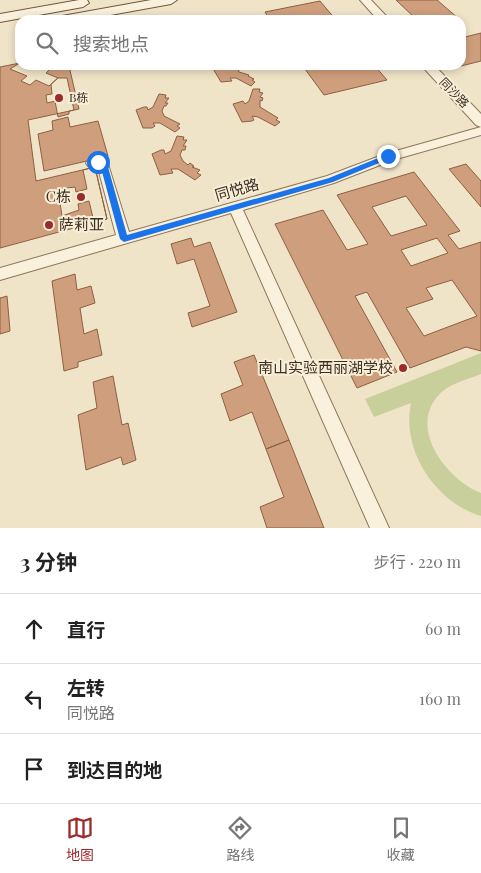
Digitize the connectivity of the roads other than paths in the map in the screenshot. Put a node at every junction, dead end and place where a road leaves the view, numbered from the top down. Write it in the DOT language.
graph roads {
  1 [pos="97,0"];
  2 [pos="170,0"];
  3 [pos="365,0"];
  4 [pos="15,15"];
  5 [pos="16,15"];
  6 [pos="89,15"];
  7 [pos="379,15"];
  8 [pos="0,18"];
  9 [pos="15,29"];
  10 [pos="0,32"];
  11 [pos="432,70"];
  12 [pos="481,122"];
  13 [pos="481,132"];
  14 [pos="92,163"];
  15 [pos="235,207"];
  16 [pos="124,239"];
  17 [pos="0,274"];
  18 [pos="380,528"];
  1 -- 5 [label="main road"];
  2 -- 6 [label="main road"];
  3 -- 7 [label="street"];
  4 -- 8 [label="main road"];
  9 -- 10 [label="main road"];
  11 -- 12 [label="street, 同沙路"];
  13 -- 15 [label="street, 同悦路"];
  14 -- 16 [label="street"];
  15 -- 16 [label="street, 同悦路"];
  15 -- 18 [label="street"];
  16 -- 17 [label="street, 同悦路"];
}
